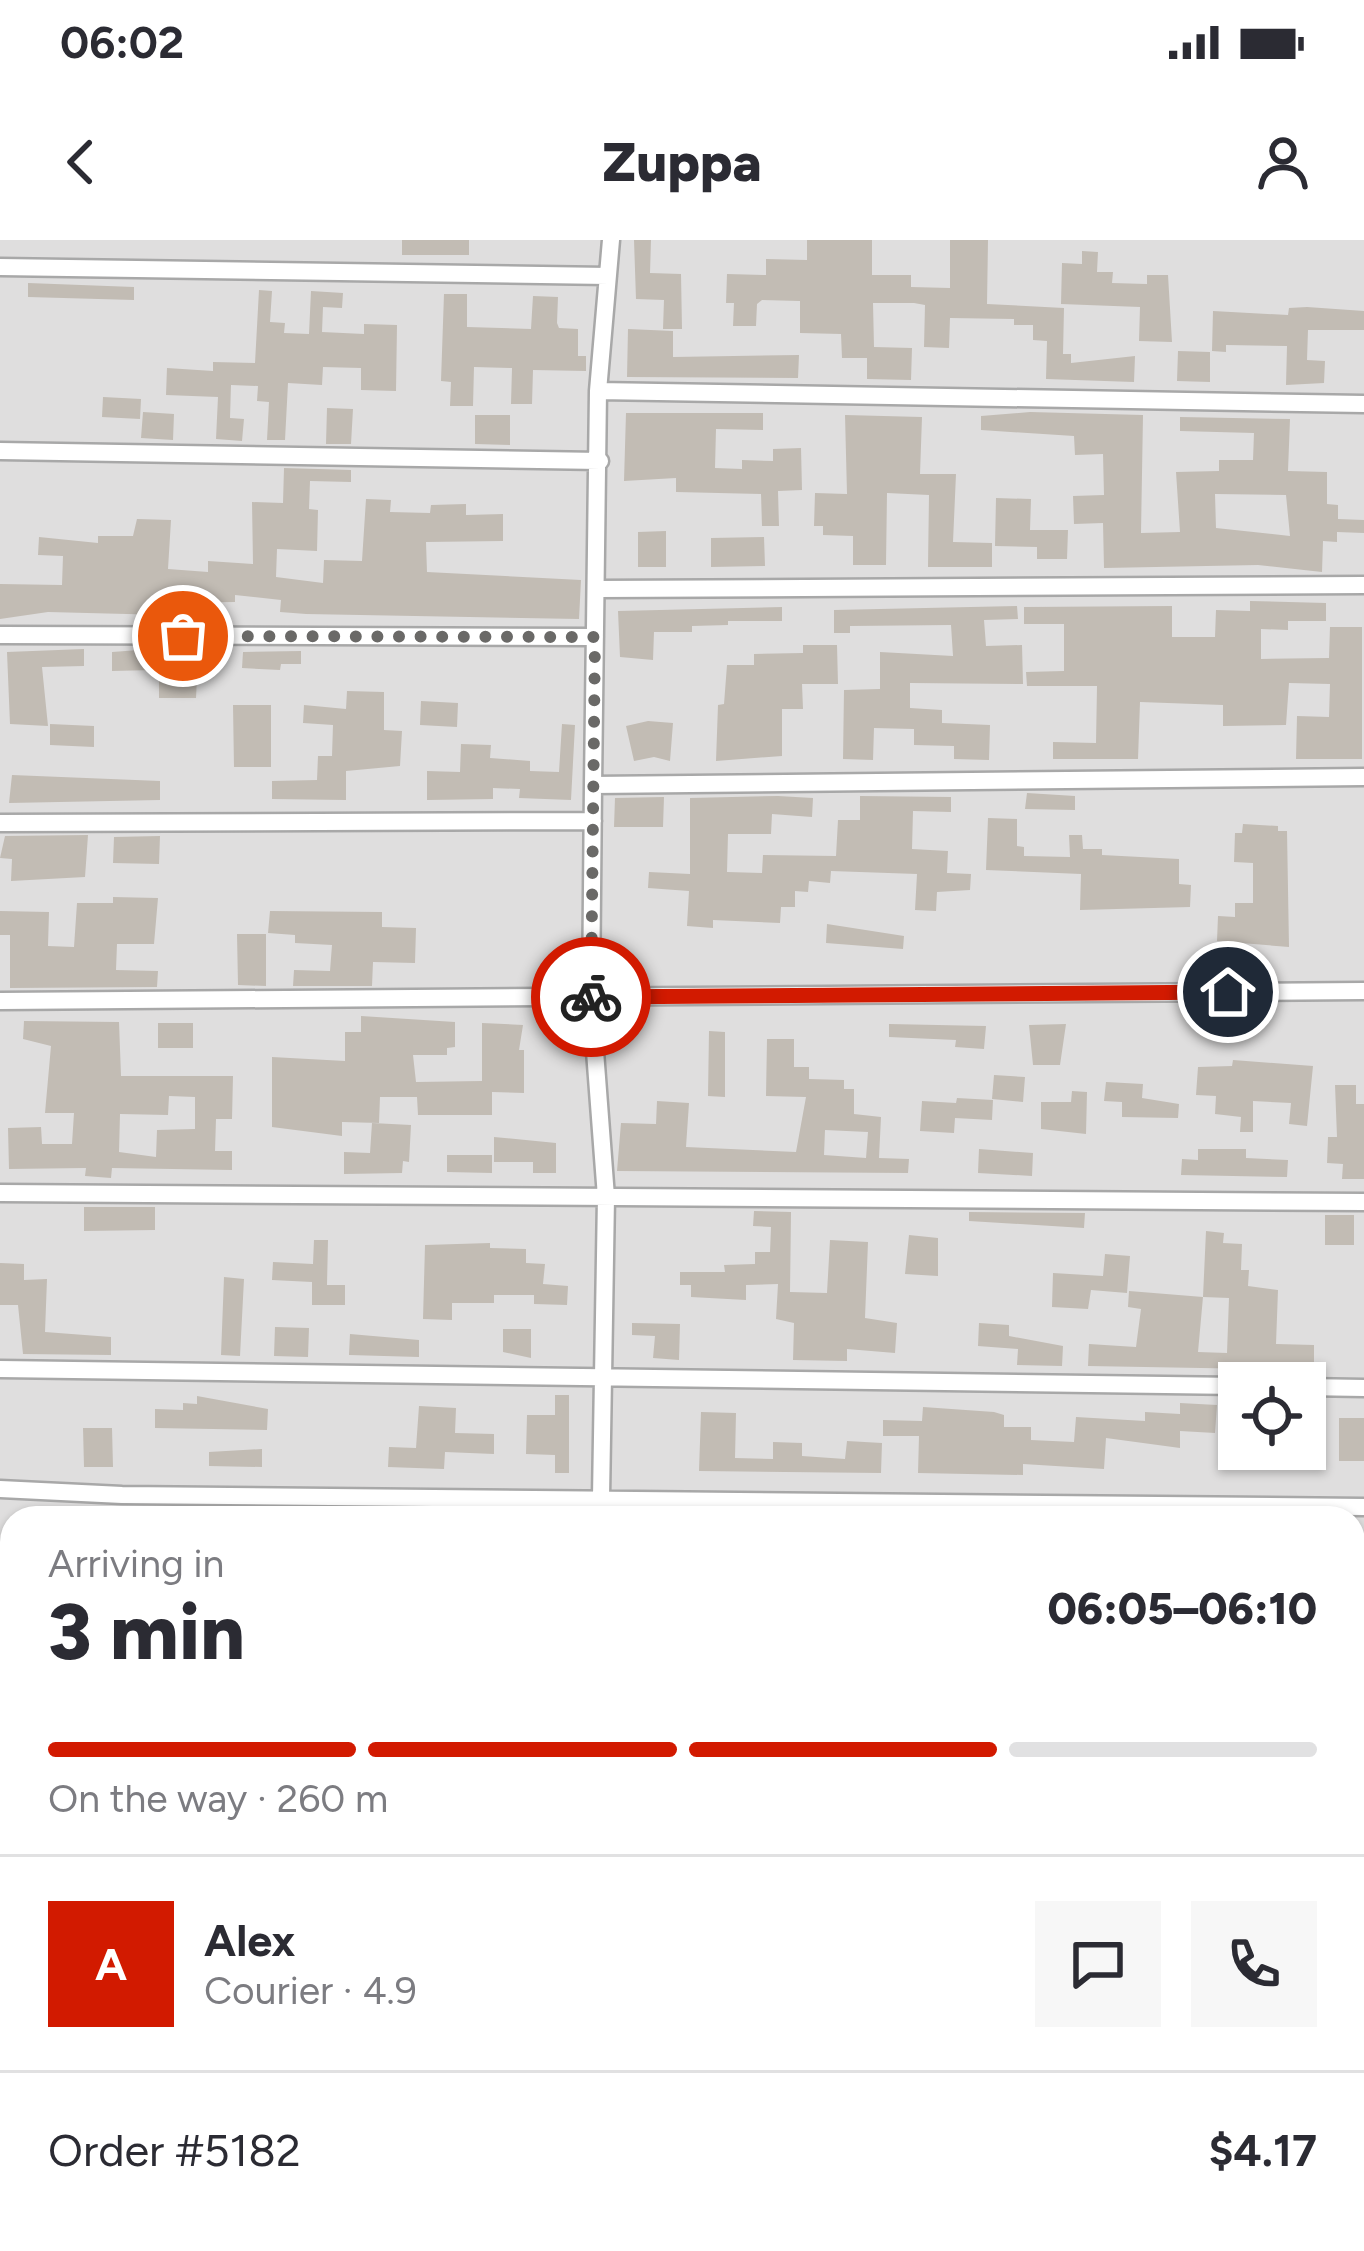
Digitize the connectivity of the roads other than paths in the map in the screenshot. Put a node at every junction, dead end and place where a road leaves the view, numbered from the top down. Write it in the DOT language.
graph roads {
  1 [pos="611,240"];
  2 [pos="0,267"];
  3 [pos="608,276"];
  4 [pos="598,391"];
  5 [pos="1364,404"];
  6 [pos="0,451"];
  7 [pos="600,461"];
  8 [pos="1364,586"];
  9 [pos="597,589"];
  10 [pos="0,635"];
  11 [pos="595,637"];
  12 [pos="1364,777"];
  13 [pos="593,785"];
  14 [pos="593,821"];
  15 [pos="0,823"];
  16 [pos="1364,991"];
  17 [pos="591,998"];
  18 [pos="0,1001"];
  19 [pos="0,1193"];
  20 [pos="606,1197"];
  21 [pos="1364,1202"];
  22 [pos="0,1370"];
  23 [pos="603,1378"];
  24 [pos="1218,1386"];
  25 [pos="1326,1387"];
  26 [pos="1364,1388"];
  27 [pos="0,1489"];
  28 [pos="122,1495"];
  29 [pos="601,1497"];
  30 [pos="122,1506"];
  31 [pos="606,1506"];
  32 [pos="980,1506"];
  1 -- 3 [label="street"];
  2 -- 3 [label="street"];
  3 -- 4 [label="street"];
  4 -- 5 [label="street"];
  4 -- 7 [label="street"];
  6 -- 7 [label="street"];
  7 -- 9 [label="street"];
  8 -- 9 [label="street"];
  9 -- 11 [label="street"];
  10 -- 11 [label="street"];
  11 -- 13 [label="street"];
  12 -- 13 [label="street"];
  13 -- 14 [label="street"];
  14 -- 15 [label="street"];
  14 -- 17 [label="street"];
  16 -- 17 [label="street"];
  17 -- 18 [label="street"];
  17 -- 20 [label="street"];
  19 -- 20 [label="street"];
  20 -- 21 [label="street"];
  20 -- 23 [label="street"];
  22 -- 23 [label="street"];
  23 -- 24 [label="street"];
  23 -- 29 [label="street"];
  25 -- 26 [label="street"];
  27 -- 28 [label="street"];
  28 -- 29 [label="street"];
  28 -- 30 [label="street"];
  29 -- 31 [label="street"];
  29 -- 32 [label="street"];
}
